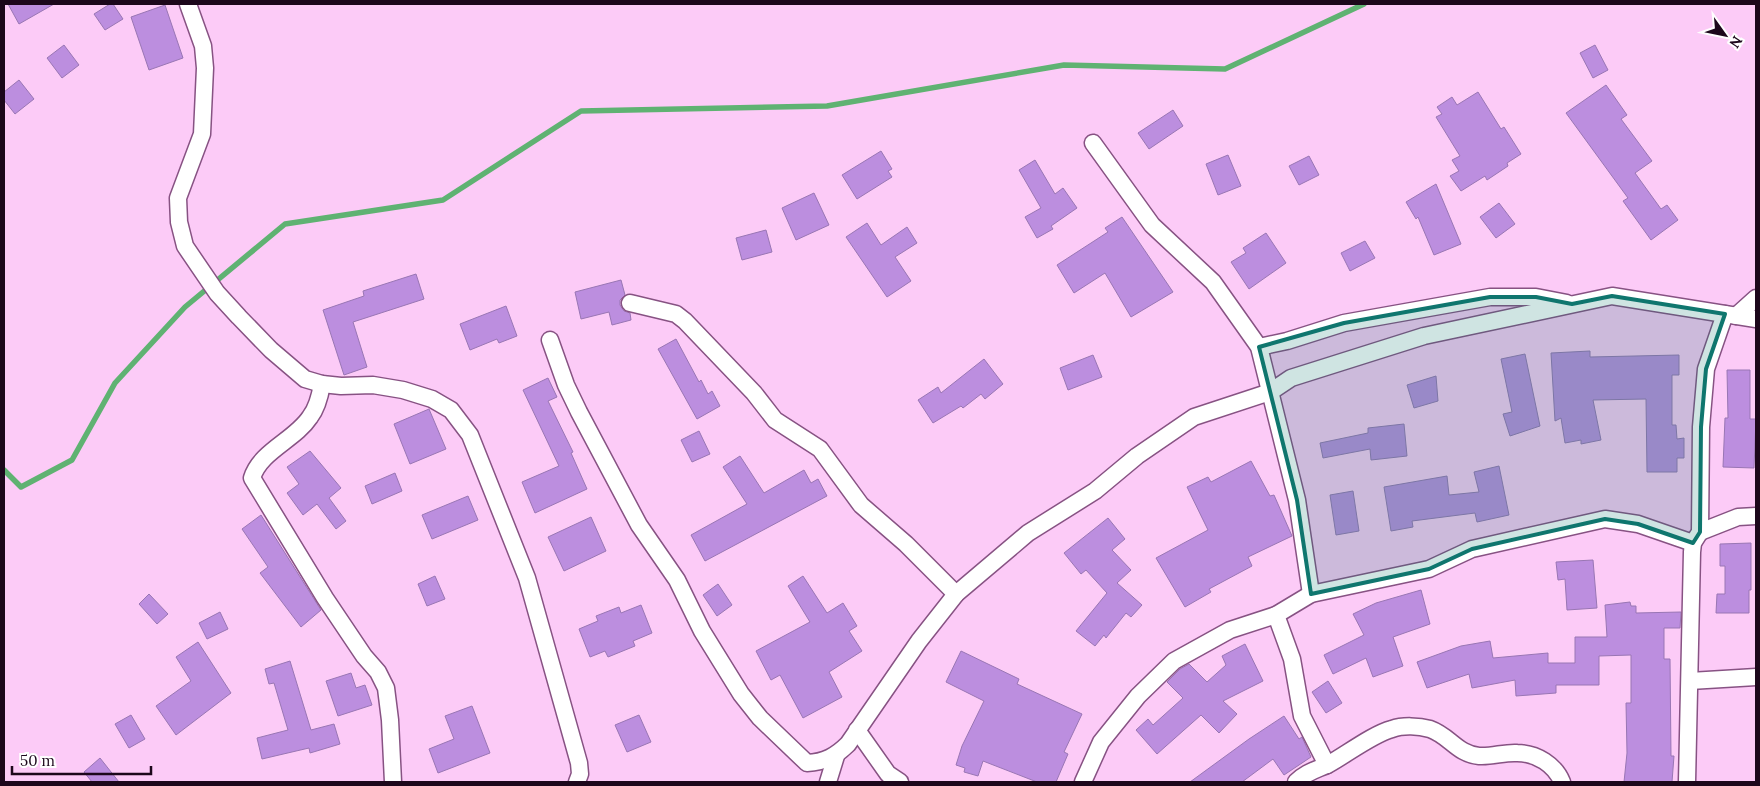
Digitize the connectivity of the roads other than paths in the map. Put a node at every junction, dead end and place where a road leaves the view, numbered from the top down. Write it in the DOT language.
graph roads {
  1 [pos="188,4"];
  2 [pos="1092,143"];
  3 [pos="1756,298"];
  4 [pos="630,303"];
  5 [pos="1572,304"];
  6 [pos="1730,315"];
  7 [pos="1756,320"];
  8 [pos="550,340"];
  9 [pos="1259,347"];
  10 [pos="322,384"];
  11 [pos="1270,392"];
  12 [pos="1756,516"];
  13 [pos="1697,537"];
  14 [pos="956,594"];
  15 [pos="1311,594"];
  16 [pos="1276,615"];
  17 [pos="1756,677"];
  18 [pos="1690,681"];
  19 [pos="857,730"];
  20 [pos="836,756"];
  21 [pos="1327,765"];
  22 [pos="393,782"];
  23 [pos="577,782"];
  24 [pos="828,782"];
  25 [pos="900,782"];
  26 [pos="1083,782"];
  27 [pos="1296,782"];
  28 [pos="1562,782"];
  29 [pos="1687,782"];
  1 -- 10 [label="street"];
  2 -- 9 [label="street"];
  3 -- 6 [label="street"];
  4 -- 14 [label="street"];
  5 -- 6 [label="street"];
  5 -- 9 [label="street"];
  5 -- 11 [label="street"];
  6 -- 7 [label="street"];
  6 -- 13 [label="street"];
  8 -- 20 [label="street"];
  9 -- 11 [label="street"];
  10 -- 22 [label="street"];
  10 -- 23 [label="street"];
  11 -- 14 [label="street"];
  11 -- 15 [label="street"];
  12 -- 13 [label="street"];
  13 -- 15 [label="street"];
  13 -- 18 [label="street"];
  14 -- 19 [label="street"];
  15 -- 16 [label="street"];
  16 -- 21 [label="street"];
  16 -- 26 [label="street"];
  17 -- 18 [label="street"];
  18 -- 29 [label="street"];
  19 -- 20 [label="street"];
  19 -- 25 [label="street"];
  20 -- 24 [label="street"];
  21 -- 27 [label="street"];
  21 -- 28 [label="street"];
}
